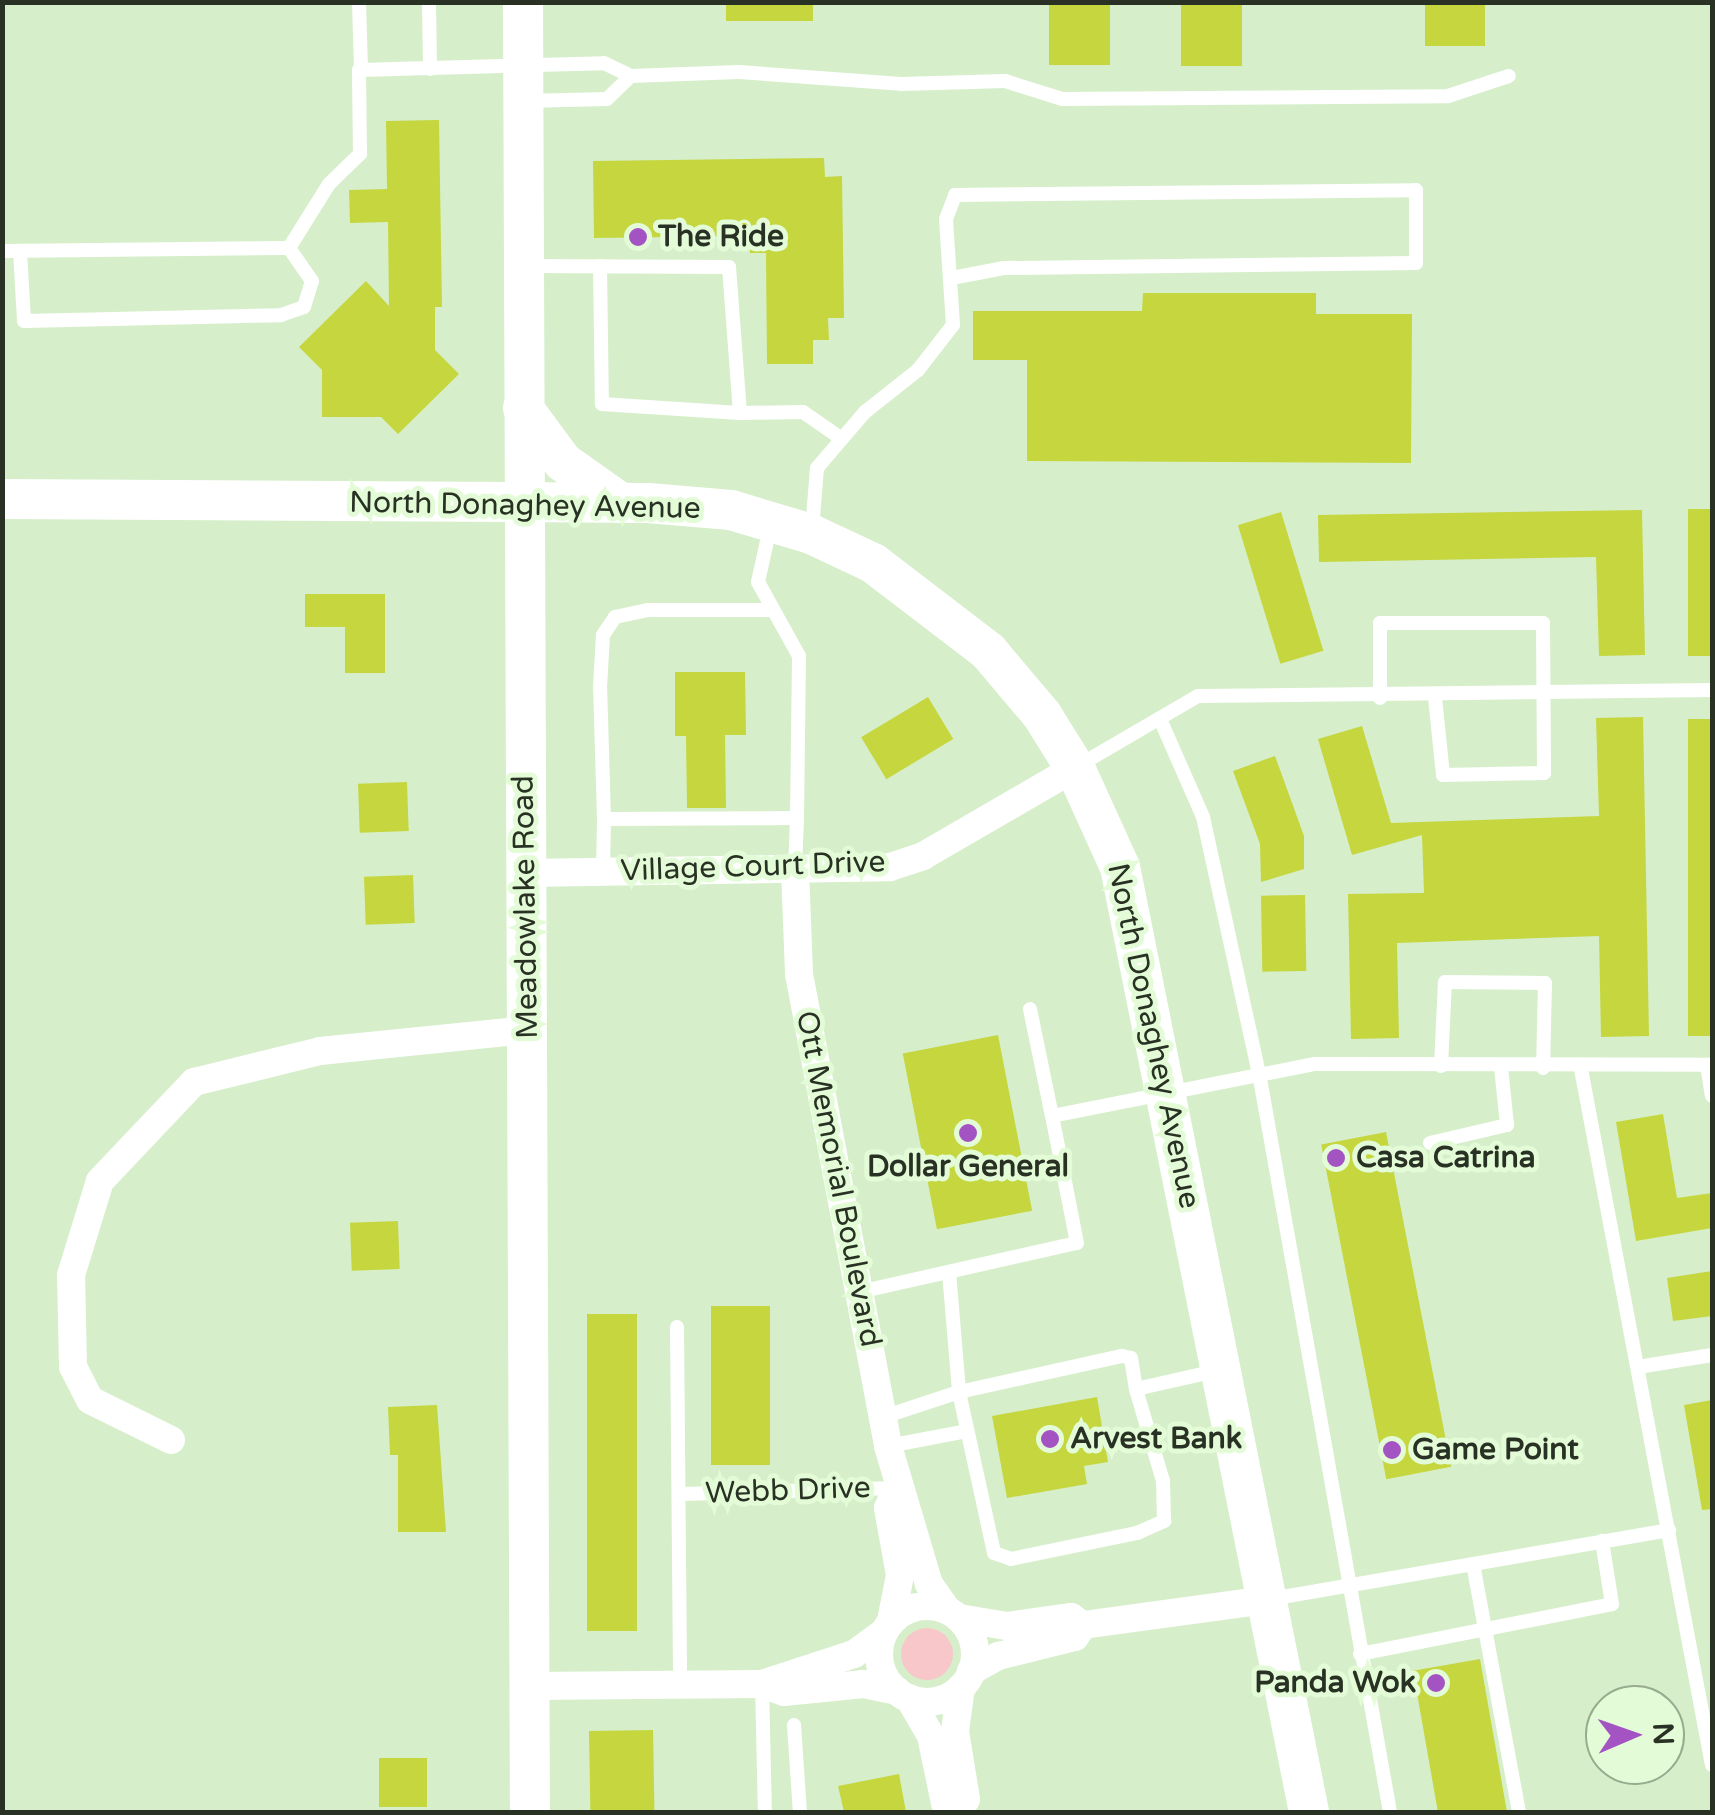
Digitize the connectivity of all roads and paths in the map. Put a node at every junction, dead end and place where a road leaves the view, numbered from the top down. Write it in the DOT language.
graph roads {
  1 [pos="359,2"];
  2 [pos="428,2"];
  3 [pos="523,2"];
  4 [pos="430,69"];
  5 [pos="361,70"];
  6 [pos="631,76"];
  7 [pos="1509,76"];
  8 [pos="523,84"];
  9 [pos="289,248"];
  10 [pos="2,251"];
  11 [pos="20,251"];
  12 [pos="523,266"];
  13 [pos="600,266"];
  14 [pos="952,278"];
  15 [pos="523,408"];
  16 [pos="740,413"];
  17 [pos="842,439"];
  18 [pos="2,499"];
  19 [pos="621,503"];
  20 [pos="523,504"];
  21 [pos="771,522"];
  22 [pos="811,534"];
  23 [pos="771,610"];
  24 [pos="1712,690"];
  25 [pos="1543,693"];
  26 [pos="1435,697"];
  27 [pos="1380,698"];
  28 [pos="1160,719"];
  29 [pos="1075,768"];
  30 [pos="797,818"];
  31 [pos="604,819"];
  32 [pos="795,869"];
  33 [pos="526,872"];
  34 [pos="604,872"];
  35 [pos="1030,1009"];
  36 [pos="528,1030"];
  37 [pos="1710,1065"];
  38 [pos="1441,1066"];
  39 [pos="1501,1067"];
  40 [pos="1543,1068"];
  41 [pos="1581,1069"];
  42 [pos="1259,1073"];
  43 [pos="1168,1092"];
  44 [pos="1712,1096"];
  45 [pos="1052,1116"];
  46 [pos="1430,1143"];
  47 [pos="950,1272"];
  48 [pos="859,1292"];
  49 [pos="677,1327"];
  50 [pos="1712,1355"];
  51 [pos="1638,1367"];
  52 [pos="1221,1370"];
  53 [pos="1136,1389"];
  54 [pos="959,1392"];
  55 [pos="883,1417"];
  56 [pos="967,1430"];
  57 [pos="172,1440"];
  58 [pos="888,1446"];
  59 [pos="897,1488"];
  60 [pos="680,1494"];
  61 [pos="1668,1530"];
  62 [pos="1602,1542"];
  63 [pos="1473,1564"];
  64 [pos="1347,1585"];
  65 [pos="1265,1600"];
  66 [pos="953,1614"];
  67 [pos="1083,1625"];
  68 [pos="887,1627"];
  69 [pos="1486,1628"];
  70 [pos="1360,1654"];
  71 [pos="966,1679"];
  72 [pos="680,1684"];
  73 [pos="762,1684"];
  74 [pos="530,1686"];
  75 [pos="903,1695"];
  76 [pos="794,1725"];
  77 [pos="1712,1765"];
  78 [pos="530,1812"];
  79 [pos="765,1812"];
  80 [pos="800,1812"];
  81 [pos="957,1812"];
  82 [pos="1309,1812"];
  83 [pos="1390,1812"];
  84 [pos="1520,1812"];
  1 -- 5 [label="lane"];
  2 -- 4 [label="lane"];
  3 -- 8 [label="street, Meadowlake Road"];
  4 -- 5 [label="lane"];
  4 -- 8 [label="lane"];
  5 -- 9 [label="lane"];
  6 -- 7 [label="lane"];
  6 -- 8 [label="lane"];
  6 -- 8 [label="lane"];
  8 -- 12 [label="street, Meadowlake Road"];
  9 -- 11 [label="lane"];
  9 -- 11 [label="lane"];
  10 -- 11 [label="lane"];
  12 -- 13 [label="lane"];
  12 -- 15 [label="street, Meadowlake Road"];
  13 -- 16 [label="lane"];
  13 -- 16 [label="lane"];
  14 -- 14 [label="lane"];
  14 -- 17 [label="lane"];
  15 -- 19 [label="street"];
  15 -- 20 [label="street, Meadowlake Road"];
  16 -- 17 [label="lane"];
  17 -- 22 [label="lane"];
  18 -- 20 [label="street, North Donaghey Avenue"];
  19 -- 20 [label="street, North Donaghey Avenue"];
  19 -- 21 [label="street, North Donaghey Avenue"];
  20 -- 33 [label="street, Meadowlake Road"];
  21 -- 22 [label="street, North Donaghey Avenue"];
  21 -- 23 [label="lane"];
  22 -- 29 [label="street, North Donaghey Avenue"];
  23 -- 30 [label="lane"];
  23 -- 31 [label="lane"];
  24 -- 25 [label="lane"];
  25 -- 26 [label="lane"];
  25 -- 26 [label="lane"];
  25 -- 27 [label="lane"];
  26 -- 27 [label="lane"];
  27 -- 28 [label="lane"];
  28 -- 29 [label="lane"];
  28 -- 42 [label="lane"];
  29 -- 32 [label="street, Village Court Drive"];
  29 -- 43 [label="street, North Donaghey Avenue"];
  30 -- 31 [label="lane"];
  30 -- 32 [label="lane"];
  31 -- 34 [label="lane"];
  32 -- 34 [label="street, Village Court Drive"];
  32 -- 48 [label="street, Ott Memorial Boulevard"];
  33 -- 34 [label="street, Village Court Drive"];
  33 -- 36 [label="street, Meadowlake Road"];
  35 -- 45 [label="lane"];
  36 -- 57 [label="street"];
  36 -- 74 [label="street, Meadowlake Road"];
  37 -- 41 [label="lane"];
  37 -- 44 [label="lane"];
  38 -- 39 [label="lane"];
  38 -- 40 [label="lane"];
  38 -- 42 [label="lane"];
  39 -- 40 [label="lane"];
  39 -- 46 [label="lane"];
  40 -- 41 [label="lane"];
  41 -- 51 [label="lane"];
  42 -- 43 [label="lane"];
  42 -- 64 [label="lane"];
  43 -- 45 [label="lane"];
  43 -- 52 [label="street, North Donaghey Avenue"];
  45 -- 47 [label="lane"];
  47 -- 48 [label="lane"];
  47 -- 54 [label="lane"];
  48 -- 55 [label="street, Ott Memorial Boulevard"];
  49 -- 60 [label="lane"];
  50 -- 51 [label="lane"];
  51 -- 61 [label="lane"];
  52 -- 53 [label="lane"];
  52 -- 65 [label="street, North Donaghey Avenue"];
  53 -- 54 [label="lane"];
  53 -- 56 [label="lane"];
  54 -- 55 [label="lane"];
  54 -- 56 [label="lane"];
  55 -- 58 [label="street, Ott Memorial Boulevard"];
  56 -- 58 [label="lane"];
  58 -- 59 [label="street, Ott Memorial Boulevard"];
  59 -- 60 [label="lane, Webb Drive"];
  59 -- 66 [label="street, Ott Memorial Boulevard"];
  59 -- 68 [label="street, Ott Memorial Boulevard"];
  60 -- 72 [label="lane"];
  61 -- 62 [label="lane"];
  61 -- 77 [label="lane"];
  62 -- 63 [label="lane"];
  62 -- 69 [label="lane"];
  63 -- 64 [label="lane"];
  63 -- 69 [label="lane"];
  64 -- 65 [label="lane"];
  64 -- 70 [label="lane"];
  65 -- 67 [label="street"];
  65 -- 82 [label="street, North Donaghey Avenue"];
  66 -- 67 [label="street"];
  66 -- 68 [label="street"];
  66 -- 71 [label="street"];
  67 -- 71 [label="street"];
  68 -- 73 [label="street"];
  68 -- 75 [label="street"];
  69 -- 70 [label="lane"];
  69 -- 84 [label="lane"];
  70 -- 83 [label="lane"];
  71 -- 75 [label="street"];
  71 -- 81 [label="street"];
  72 -- 73 [label="street"];
  72 -- 74 [label="street"];
  73 -- 75 [label="street"];
  73 -- 79 [label="lane"];
  74 -- 78 [label="street, Meadowlake Road"];
  75 -- 81 [label="street"];
  76 -- 80 [label="lane"];
}
